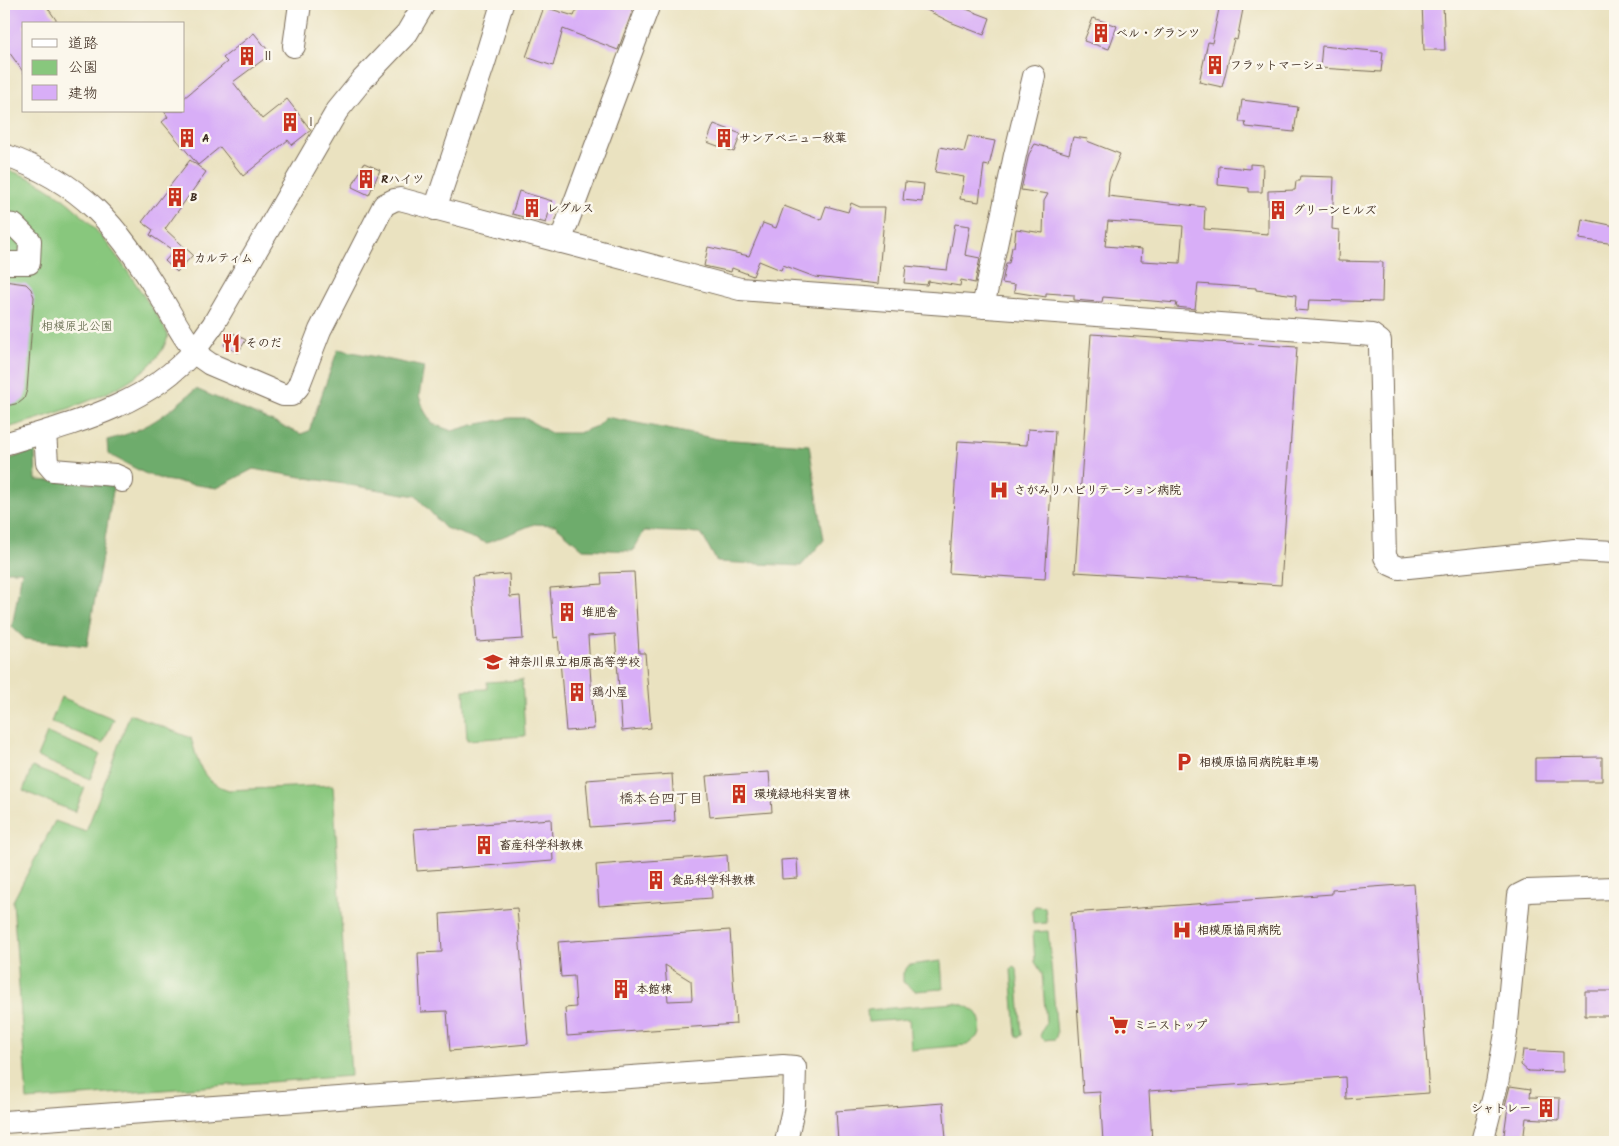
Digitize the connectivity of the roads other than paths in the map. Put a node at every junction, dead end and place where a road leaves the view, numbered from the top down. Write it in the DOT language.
graph roads {
  1 [pos="300,4"];
  2 [pos="424,4"];
  3 [pos="502,4"];
  4 [pos="649,4"];
  5 [pos="294,46"];
  6 [pos="1034,76"];
  7 [pos="4,155"];
  8 [pos="435,208"];
  9 [pos="4,224"];
  10 [pos="560,242"];
  11 [pos="5,263"];
  12 [pos="983,307"];
  13 [pos="194,351"];
  14 [pos="45,432"];
  15 [pos="4,444"];
  16 [pos="122,482"];
  17 [pos="1615,552"];
  18 [pos="1615,888"];
  19 [pos="4,1122"];
  20 [pos="786,1142"];
  21 [pos="1482,1142"];
  1 -- 5 [label="street"];
  2 -- 13 [label="street"];
  3 -- 8 [label="street"];
  4 -- 10 [label="street"];
  6 -- 12 [label="street"];
  7 -- 13 [label="street"];
  8 -- 10 [label="street"];
  8 -- 13 [label="street"];
  9 -- 11 [label="street"];
  10 -- 12 [label="street"];
  12 -- 17 [label="street"];
  13 -- 14 [label="street"];
  14 -- 15 [label="street"];
  14 -- 16 [label="street"];
  18 -- 21 [label="street"];
  19 -- 20 [label="street"];
}
